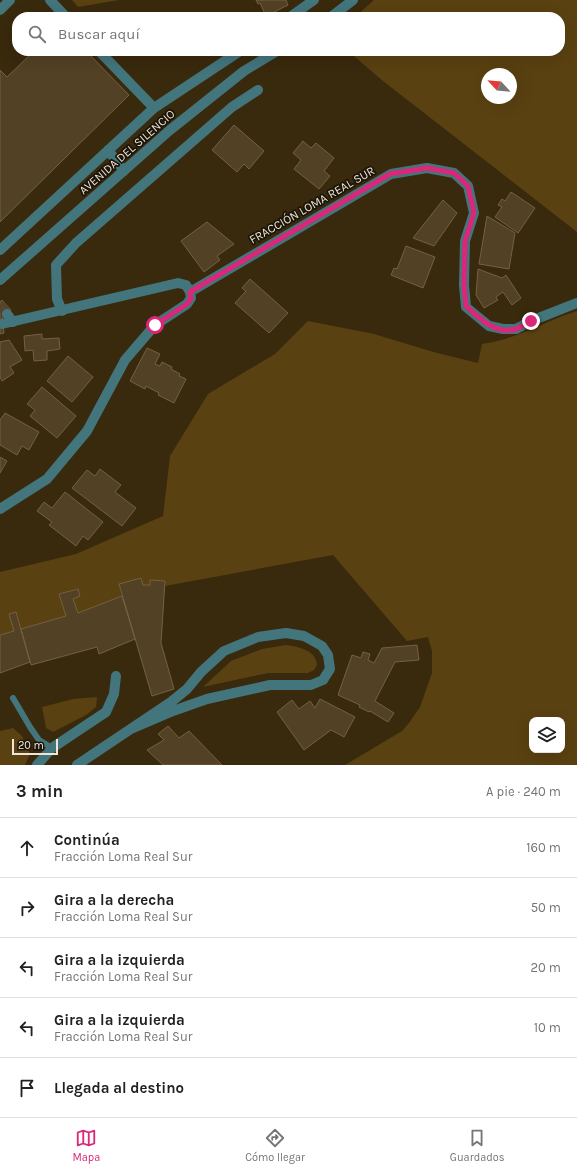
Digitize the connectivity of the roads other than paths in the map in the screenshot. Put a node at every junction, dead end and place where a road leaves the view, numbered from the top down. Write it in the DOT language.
graph roads {
  1 [pos="10,0"];
  2 [pos="50,0"];
  3 [pos="314,0"];
  4 [pos="353,0"];
  5 [pos="0,10"];
  6 [pos="61,12"];
  7 [pos="297,12"];
  8 [pos="337,12"];
  9 [pos="104,56"];
  10 [pos="232,56"];
  11 [pos="269,56"];
  12 [pos="258,90"];
  13 [pos="154,108"];
  14 [pos="108,150"];
  15 [pos="124,171"];
  16 [pos="0,250"];
  17 [pos="0,280"];
  18 [pos="190,292"];
  19 [pos="577,303"];
  20 [pos="62,311"];
  21 [pos="2,324"];
  22 [pos="0,509"];
  23 [pos="116,676"];
  24 [pos="13,698"];
  25 [pos="131,729"];
  26 [pos="52,748"];
  27 [pos="37,765"];
  28 [pos="77,765"];
  1 -- 5 [label="street"];
  2 -- 6 [label="street"];
  3 -- 7 [label="street"];
  4 -- 8 [label="street"];
  9 -- 13 [label="street"];
  10 -- 13 [label="street, AVENIDA DEL SILENCIO"];
  11 -- 15 [label="street, AVENIDA DEL SILENCIO"];
  12 -- 20 [label="street"];
  13 -- 14 [label="street, AVENIDA DEL SILENCIO"];
  14 -- 15 [label="street"];
  14 -- 16 [label="street, AVENIDA DEL SILENCIO"];
  15 -- 17 [label="street, AVENIDA DEL SILENCIO"];
  18 -- 19 [label="street, FRACCIÓN LOMA REAL SUR"];
  18 -- 20 [label="street"];
  18 -- 22 [label="street"];
  20 -- 21 [label="street"];
  23 -- 26 [label="street"];
  24 -- 26 [label="lane"];
  25 -- 25 [label="street"];
  25 -- 28 [label="street"];
  26 -- 27 [label="street"];
}
